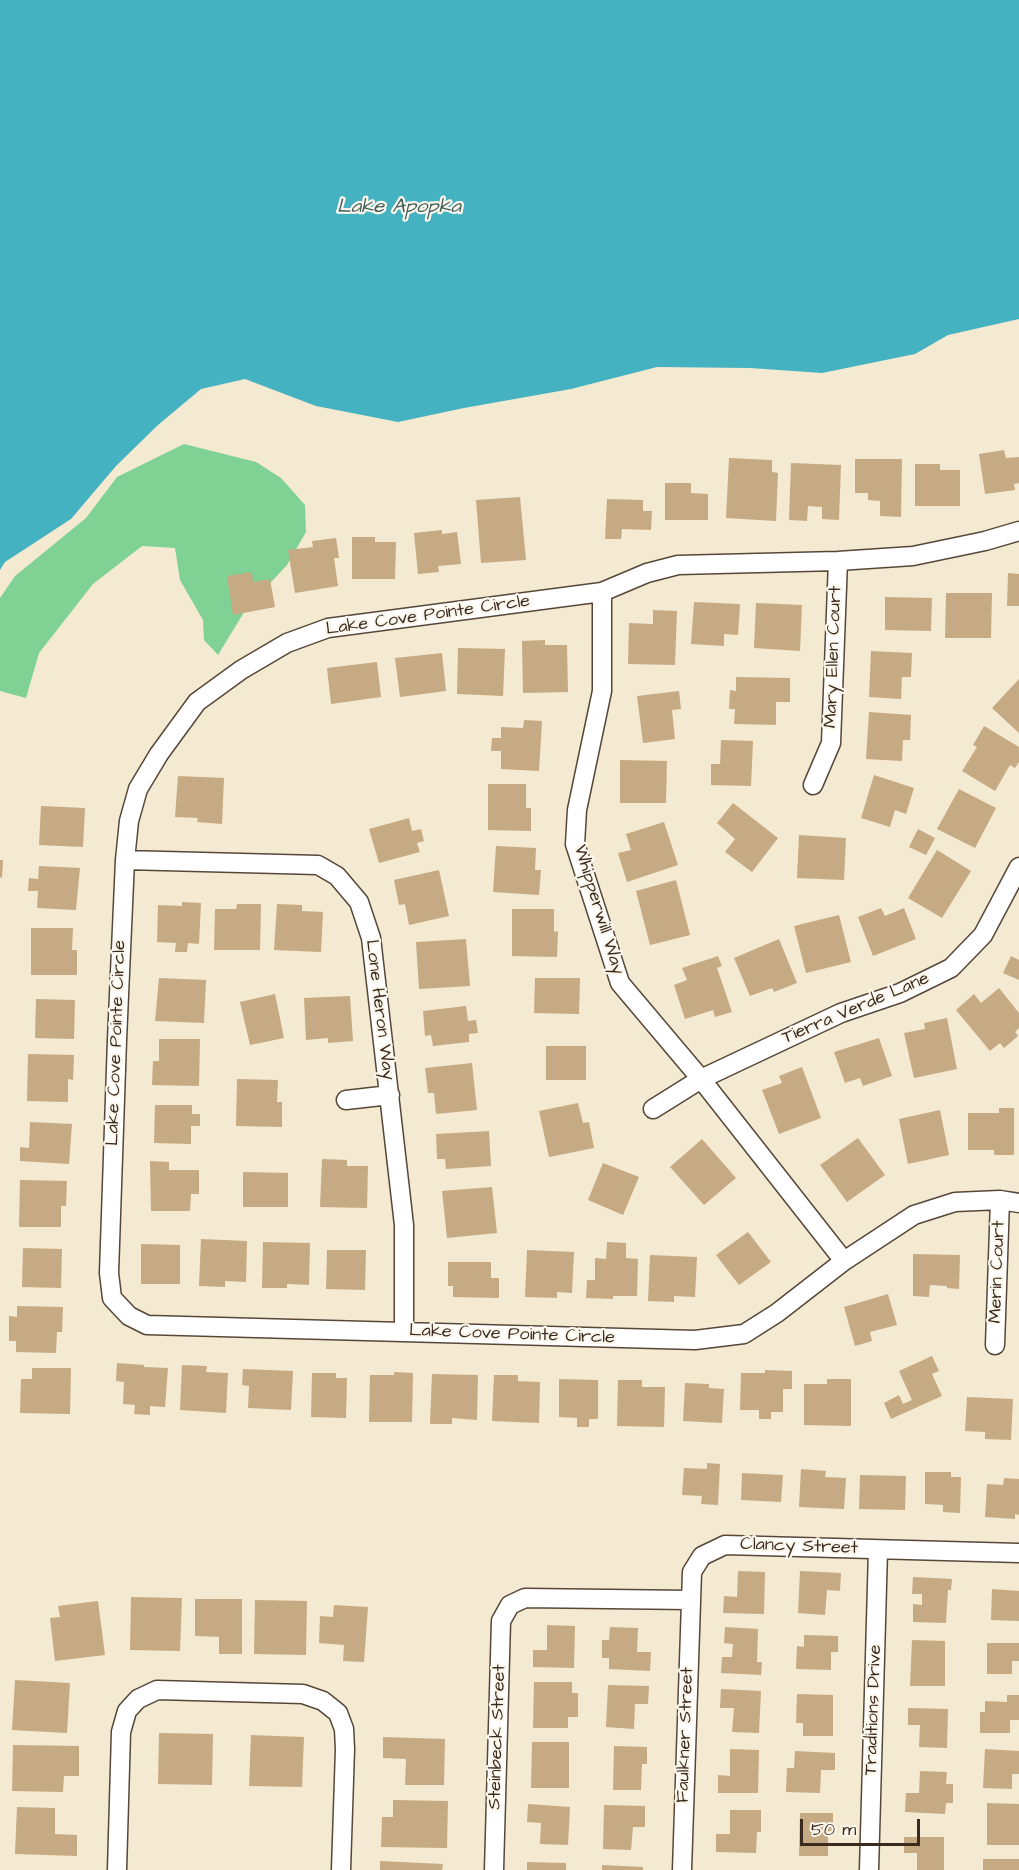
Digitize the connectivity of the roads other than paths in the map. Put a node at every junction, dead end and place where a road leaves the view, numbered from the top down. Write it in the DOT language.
graph roads {
  1 [pos="1019,531"];
  2 [pos="838,561"];
  3 [pos="602,592"];
  4 [pos="813,785"];
  5 [pos="125,860"];
  6 [pos="1019,867"];
  7 [pos="700,1079"];
  8 [pos="390,1095"];
  9 [pos="346,1100"];
  10 [pos="653,1109"];
  11 [pos="1000,1200"];
  12 [pos="1019,1203"];
  13 [pos="844,1261"];
  14 [pos="404,1332"];
  15 [pos="995,1345"];
  16 [pos="878,1550"];
  17 [pos="1019,1553"];
  18 [pos="691,1600"];
  19 [pos="117,1870"];
  20 [pos="341,1870"];
  21 [pos="494,1870"];
  22 [pos="682,1870"];
  23 [pos="869,1870"];
  1 -- 2 [label="street, Lake Cove Pointe Circle"];
  2 -- 3 [label="street, Lake Cove Pointe Circle"];
  2 -- 4 [label="street, Mary Ellen Court"];
  3 -- 5 [label="street, Lake Cove Pointe Circle"];
  3 -- 7 [label="street, Whipperwill Way"];
  5 -- 8 [label="street, Lone Heron Way"];
  5 -- 14 [label="street, Lake Cove Pointe Circle"];
  6 -- 7 [label="street, Tierra Verde Lane"];
  7 -- 10 [label="street, Tierra Verde Lane"];
  7 -- 13 [label="street, Whipperwill Way"];
  8 -- 9 [label="street"];
  8 -- 14 [label="street, Lone Heron Way"];
  11 -- 12 [label="street, Lake Cove Pointe Circle"];
  11 -- 13 [label="street, Lake Cove Pointe Circle"];
  11 -- 15 [label="street, Merin Court"];
  13 -- 14 [label="street, Lake Cove Pointe Circle"];
  16 -- 17 [label="street, Clancy Street"];
  16 -- 18 [label="street, Clancy Street"];
  16 -- 23 [label="street, Traditions Drive"];
  18 -- 21 [label="street, Steinbeck Street"];
  18 -- 22 [label="street, Faulkner Street"];
  19 -- 20 [label="street"];
}
